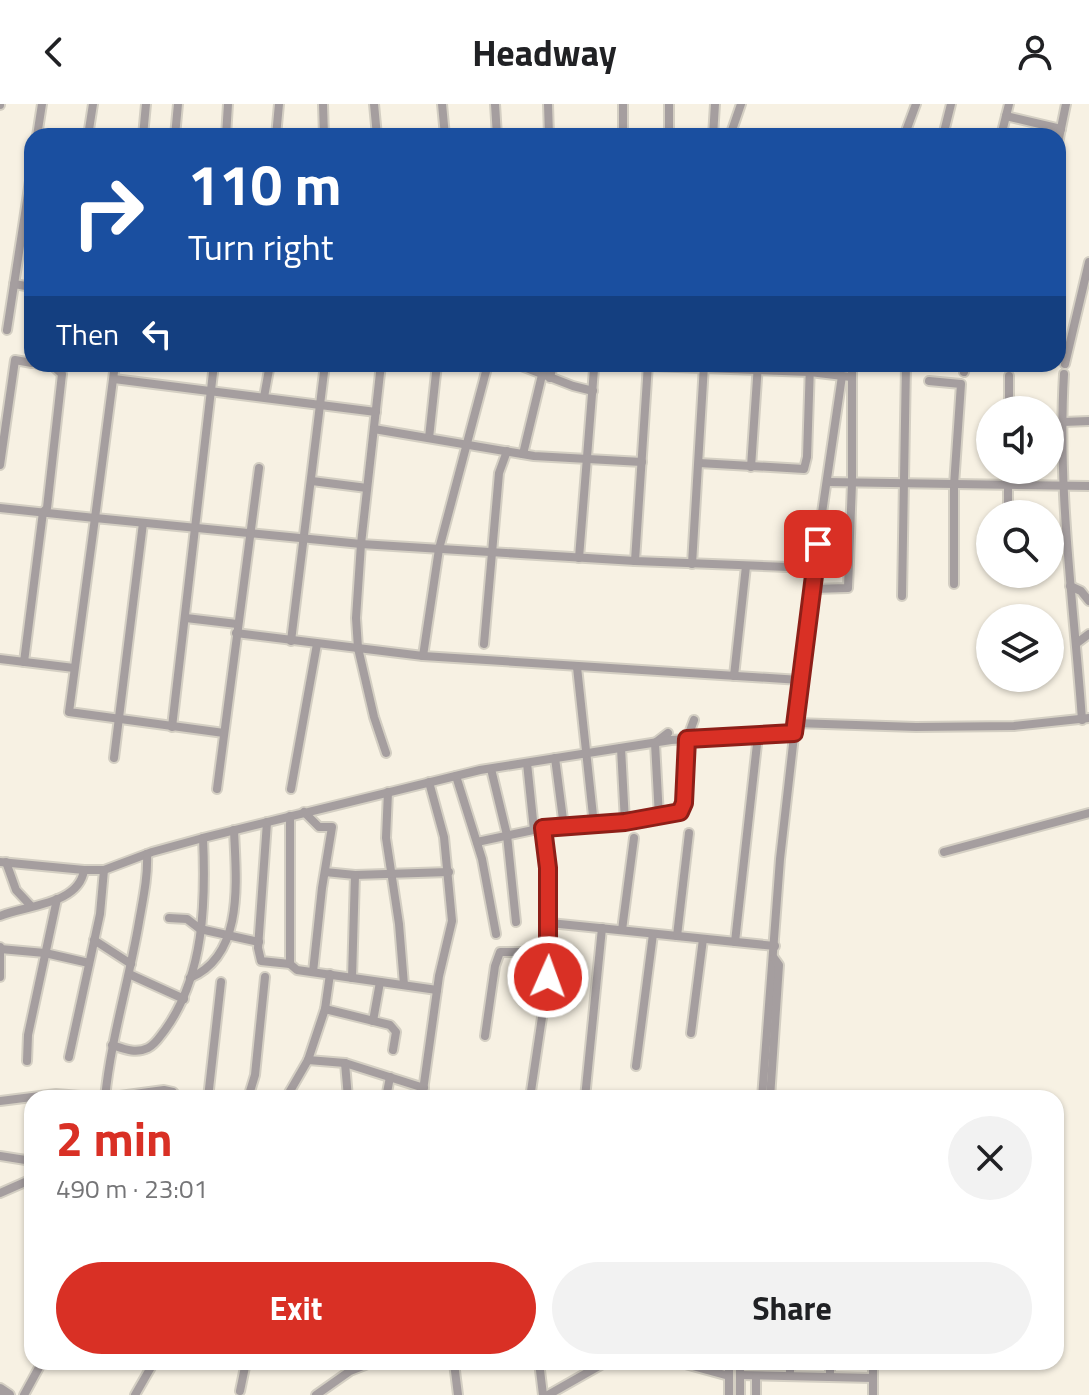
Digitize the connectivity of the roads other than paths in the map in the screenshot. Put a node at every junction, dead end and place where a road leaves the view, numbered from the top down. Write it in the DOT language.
graph roads {
  1 [pos="42,104"];
  2 [pos="93,104"];
  3 [pos="146,104"];
  4 [pos="178,104"];
  5 [pos="228,104"];
  6 [pos="279,104"];
  7 [pos="323,104"];
  8 [pos="374,104"];
  9 [pos="442,104"];
  10 [pos="495,104"];
  11 [pos="548,104"];
  12 [pos="623,104"];
  13 [pos="669,104"];
  14 [pos="715,104"];
  15 [pos="741,104"];
  16 [pos="916,104"];
  17 [pos="951,104"];
  18 [pos="1009,104"];
  19 [pos="1066,104"];
  20 [pos="1006,116"];
  21 [pos="38,128"];
  22 [pos="89,128"];
  23 [pos="144,128"];
  24 [pos="176,128"];
  25 [pos="226,128"];
  26 [pos="277,128"];
  27 [pos="324,128"];
  28 [pos="376,128"];
  29 [pos="444,128"];
  30 [pos="496,128"];
  31 [pos="549,128"];
  32 [pos="623,128"];
  33 [pos="669,128"];
  34 [pos="714,128"];
  35 [pos="733,128"];
  36 [pos="907,128"];
  37 [pos="945,128"];
  38 [pos="1003,128"];
  39 [pos="1057,128"];
  40 [pos="1061,128"];
  41 [pos="24,223"];
  42 [pos="1089,262"];
  43 [pos="14,284"];
  44 [pos="24,286"];
  45 [pos="7,330"];
  46 [pos="1066,360"];
  47 [pos="24,362"];
  48 [pos="60,372"];
  49 [pos="114,372"];
  50 [pos="213,372"];
  51 [pos="269,372"];
  52 [pos="324,372"];
  53 [pos="380,372"];
  54 [pos="436,372"];
  55 [pos="486,372"];
  56 [pos="534,372"];
  57 [pos="549,372"];
  58 [pos="594,372"];
  59 [pos="648,372"];
  60 [pos="704,372"];
  61 [pos="758,372"];
  62 [pos="810,372"];
  63 [pos="828,372"];
  64 [pos="849,372"];
  65 [pos="906,372"];
  66 [pos="1064,372"];
  67 [pos="847,376"];
  68 [pos="1009,376"];
  69 [pos="546,377"];
  70 [pos="114,379"];
  71 [pos="929,381"];
  72 [pos="593,391"];
  73 [pos="211,393"];
  74 [pos="1009,396"];
  75 [pos="1063,396"];
  76 [pos="264,397"];
  77 [pos="320,405"];
  78 [pos="376,412"];
  79 [pos="1089,421"];
  80 [pos="1064,422"];
  81 [pos="374,429"];
  82 [pos="429,438"];
  83 [pos="465,443"];
  84 [pos="507,451"];
  85 [pos="523,454"];
  86 [pos="587,459"];
  87 [pos="642,462"];
  88 [pos="699,463"];
  89 [pos="0,465"];
  90 [pos="751,467"];
  91 [pos="259,468"];
  92 [pos="312,481"];
  93 [pos="827,482"];
  94 [pos="852,483"];
  95 [pos="902,484"];
  96 [pos="954,485"];
  97 [pos="1008,485"];
  98 [pos="1063,486"];
  99 [pos="1089,486"];
  100 [pos="367,488"];
  101 [pos="1008,500"];
  102 [pos="0,508"];
  103 [pos="43,512"];
  104 [pos="95,518"];
  105 [pos="143,523"];
  106 [pos="196,528"];
  107 [pos="251,533"];
  108 [pos="304,539"];
  109 [pos="361,544"];
  110 [pos="439,549"];
  111 [pos="491,552"];
  112 [pos="579,558"];
  113 [pos="635,561"];
  114 [pos="692,564"];
  115 [pos="746,566"];
  116 [pos="814,568"];
  117 [pos="954,584"];
  118 [pos="1070,586"];
  119 [pos="811,589"];
  120 [pos="902,596"];
  121 [pos="1089,601"];
  122 [pos="186,618"];
  123 [pos="236,628"];
  124 [pos="1089,634"];
  125 [pos="291,641"];
  126 [pos="1077,643"];
  127 [pos="317,644"];
  128 [pos="484,644"];
  129 [pos="358,648"];
  130 [pos="423,656"];
  131 [pos="0,659"];
  132 [pos="24,662"];
  133 [pos="577,667"];
  134 [pos="74,668"];
  135 [pos="734,676"];
  136 [pos="800,680"];
  137 [pos="1086,719"];
  138 [pos="119,720"];
  139 [pos="694,720"];
  140 [pos="795,723"];
  141 [pos="172,727"];
  142 [pos="224,733"];
  143 [pos="668,733"];
  144 [pos="794,733"];
  145 [pos="758,735"];
  146 [pos="687,739"];
  147 [pos="655,743"];
  148 [pos="621,748"];
  149 [pos="386,753"];
  150 [pos="587,753"];
  151 [pos="114,758"];
  152 [pos="555,758"];
  153 [pos="527,763"];
  154 [pos="491,769"];
  155 [pos="456,776"];
  156 [pos="429,782"];
  157 [pos="217,789"];
  158 [pos="291,789"];
  159 [pos="388,792"];
  160 [pos="304,812"];
  161 [pos="1089,813"];
  162 [pos="290,816"];
  163 [pos="659,817"];
  164 [pos="267,822"];
  165 [pos="625,822"];
  166 [pos="594,825"];
  167 [pos="564,827"];
  168 [pos="539,829"];
  169 [pos="234,830"];
  170 [pos="689,833"];
  171 [pos="507,835"];
  172 [pos="203,838"];
  173 [pos="634,838"];
  174 [pos="477,842"];
  175 [pos="944,852"];
  176 [pos="147,854"];
  177 [pos="3,862"];
  178 [pos="84,870"];
  179 [pos="104,870"];
  180 [pos="325,872"];
  181 [pos="449,872"];
  182 [pos="355,875"];
  183 [pos="392,875"];
  184 [pos="57,899"];
  185 [pos="31,906"];
  186 [pos="0,916"];
  187 [pos="169,918"];
  188 [pos="516,922"];
  189 [pos="550,923"];
  190 [pos="602,928"];
  191 [pos="200,929"];
  192 [pos="622,930"];
  193 [pos="496,934"];
  194 [pos="653,934"];
  195 [pos="229,936"];
  196 [pos="677,936"];
  197 [pos="703,939"];
  198 [pos="94,940"];
  199 [pos="259,942"];
  200 [pos="735,942"];
  201 [pos="775,946"];
  202 [pos="0,948"];
  203 [pos="549,952"];
  204 [pos="45,953"];
  205 [pos="774,958"];
  206 [pos="89,963"];
  207 [pos="290,964"];
  208 [pos="130,969"];
  209 [pos="313,972"];
  210 [pos="330,974"];
  211 [pos="0,977"];
  212 [pos="265,977"];
  213 [pos="190,978"];
  214 [pos="352,978"];
  215 [pos="221,982"];
  216 [pos="380,982"];
  217 [pos="404,985"];
  218 [pos="437,990"];
  219 [pos="184,999"];
  220 [pos="325,1009"];
  221 [pos="373,1021"];
  222 [pos="691,1033"];
  223 [pos="485,1036"];
  224 [pos="112,1045"];
  225 [pos="393,1050"];
  226 [pos="69,1057"];
  227 [pos="308,1060"];
  228 [pos="27,1061"];
  229 [pos="345,1063"];
  230 [pos="636,1066"];
  231 [pos="390,1077"];
  232 [pos="106,1090"];
  233 [pos="209,1090"];
  234 [pos="250,1090"];
  235 [pos="291,1090"];
  236 [pos="347,1090"];
  237 [pos="388,1090"];
  238 [pos="417,1090"];
  239 [pos="423,1090"];
  240 [pos="531,1090"];
  241 [pos="586,1090"];
  242 [pos="762,1090"];
  243 [pos="771,1090"];
  244 [pos="24,1098"];
  245 [pos="0,1101"];
  246 [pos="0,1156"];
  247 [pos="24,1160"];
  248 [pos="24,1182"];
  249 [pos="2,1191"];
  250 [pos="38,1370"];
  251 [pos="149,1370"];
  252 [pos="244,1370"];
  253 [pos="353,1370"];
  254 [pos="455,1370"];
  255 [pos="541,1370"];
  256 [pos="591,1370"];
  257 [pos="707,1370"];
  258 [pos="729,1370"];
  259 [pos="740,1370"];
  260 [pos="790,1370"];
  261 [pos="830,1370"];
  262 [pos="873,1370"];
  263 [pos="740,1375"];
  264 [pos="729,1376"];
  265 [pos="756,1376"];
  266 [pos="790,1376"];
  267 [pos="830,1377"];
  268 [pos="873,1378"];
  269 [pos="0,1389"];
  270 [pos="240,1391"];
  271 [pos="9,1395"];
  272 [pos="24,1395"];
  273 [pos="135,1395"];
  274 [pos="316,1395"];
  275 [pos="458,1395"];
  276 [pos="546,1395"];
  277 [pos="729,1395"];
  278 [pos="740,1395"];
  279 [pos="756,1395"];
  280 [pos="873,1395"];
  1 -- 21 [label="street"];
  2 -- 22 [label="street"];
  3 -- 23 [label="street"];
  4 -- 24 [label="street"];
  5 -- 25 [label="street"];
  6 -- 26 [label="street"];
  7 -- 27 [label="street"];
  8 -- 28 [label="street"];
  9 -- 29 [label="street"];
  10 -- 30 [label="street"];
  11 -- 31 [label="street"];
  12 -- 32 [label="street"];
  13 -- 33 [label="street"];
  14 -- 34 [label="street"];
  15 -- 35 [label="street"];
  16 -- 36 [label="street"];
  17 -- 37 [label="street"];
  18 -- 20 [label="street"];
  19 -- 40 [label="street"];
  20 -- 38 [label="street"];
  20 -- 39 [label="street"];
  41 -- 43 [label="street"];
  42 -- 46 [label="street"];
  43 -- 44 [label="street"];
  43 -- 45 [label="street"];
  47 -- 89 [label="street"];
  48 -- 103 [label="street"];
  49 -- 70 [label="street"];
  50 -- 73 [label="street"];
  51 -- 76 [label="street"];
  52 -- 77 [label="street"];
  53 -- 78 [label="street"];
  54 -- 82 [label="street"];
  55 -- 83 [label="street"];
  56 -- 69 [label="street"];
  57 -- 69 [label="street"];
  58 -- 72 [label="street"];
  59 -- 87 [label="street"];
  60 -- 88 [label="street"];
  61 -- 90 [label="street"];
  62 -- 90 [label="street"];
  63 -- 67 [label="street"];
  64 -- 67 [label="street"];
  65 -- 95 [label="street"];
  66 -- 75 [label="street"];
  67 -- 93 [label="street"];
  67 -- 94 [label="street"];
  68 -- 74 [label="street"];
  69 -- 72 [label="street"];
  69 -- 85 [label="street"];
  70 -- 73 [label="street"];
  70 -- 104 [label="street"];
  71 -- 96 [label="street"];
  72 -- 86 [label="street"];
  73 -- 76 [label="street"];
  73 -- 106 [label="street"];
  76 -- 77 [label="street"];
  77 -- 78 [label="street"];
  77 -- 92 [label="street"];
  78 -- 81 [label="street"];
  79 -- 80 [label="street"];
  81 -- 82 [label="street"];
  81 -- 100 [label="street"];
  82 -- 83 [label="street"];
  83 -- 84 [label="street"];
  83 -- 110 [label="street"];
  84 -- 85 [label="street"];
  84 -- 111 [label="street"];
  85 -- 86 [label="street"];
  86 -- 87 [label="street"];
  86 -- 112 [label="street"];
  87 -- 113 [label="street"];
  88 -- 90 [label="street"];
  88 -- 114 [label="street"];
  91 -- 107 [label="street"];
  92 -- 100 [label="street"];
  92 -- 108 [label="street"];
  93 -- 94 [label="street"];
  93 -- 116 [label="street"];
  94 -- 95 [label="street"];
  94 -- 119 [label="street"];
  95 -- 96 [label="street"];
  95 -- 120 [label="street"];
  96 -- 97 [label="street"];
  96 -- 117 [label="street"];
  97 -- 98 [label="street"];
  97 -- 101 [label="street"];
  98 -- 99 [label="street"];
  98 -- 118 [label="street"];
  100 -- 109 [label="street"];
  102 -- 103 [label="street"];
  103 -- 104 [label="street"];
  103 -- 132 [label="street"];
  104 -- 105 [label="street"];
  104 -- 134 [label="street"];
  105 -- 106 [label="street"];
  105 -- 138 [label="street"];
  106 -- 107 [label="street"];
  106 -- 122 [label="street"];
  107 -- 108 [label="street"];
  107 -- 123 [label="street"];
  108 -- 109 [label="street"];
  108 -- 125 [label="street"];
  109 -- 110 [label="street"];
  109 -- 129 [label="street"];
  110 -- 111 [label="street"];
  110 -- 130 [label="street"];
  111 -- 112 [label="street"];
  111 -- 128 [label="street"];
  112 -- 113 [label="street"];
  113 -- 114 [label="street"];
  114 -- 115 [label="street"];
  115 -- 116 [label="street"];
  115 -- 135 [label="street"];
  116 -- 119 [label="street"];
  118 -- 121 [label="street"];
  118 -- 126 [label="street"];
  119 -- 136 [label="street"];
  122 -- 123 [label="street"];
  122 -- 141 [label="street"];
  123 -- 125 [label="street"];
  123 -- 142 [label="street"];
  124 -- 126 [label="street"];
  125 -- 127 [label="street"];
  126 -- 137 [label="street"];
  127 -- 129 [label="street"];
  127 -- 158 [label="street"];
  129 -- 130 [label="street"];
  129 -- 149 [label="street"];
  130 -- 133 [label="street"];
  131 -- 132 [label="street"];
  132 -- 134 [label="street"];
  133 -- 135 [label="street"];
  133 -- 150 [label="street"];
  134 -- 138 [label="street"];
  135 -- 136 [label="street"];
  136 -- 140 [label="street"];
  137 -- 140 [label="street"];
  138 -- 141 [label="street"];
  138 -- 151 [label="street"];
  139 -- 146 [label="street"];
  140 -- 144 [label="street"];
  141 -- 142 [label="street"];
  142 -- 157 [label="street"];
  143 -- 147 [label="street"];
  144 -- 145 [label="street"];
  144 -- 201 [label="street"];
  145 -- 146 [label="street"];
  145 -- 200 [label="street"];
  146 -- 147 [label="street"];
  146 -- 163 [label="street"];
  147 -- 148 [label="street"];
  147 -- 163 [label="street"];
  148 -- 150 [label="street"];
  148 -- 165 [label="street"];
  150 -- 152 [label="street"];
  150 -- 166 [label="street"];
  152 -- 153 [label="street"];
  152 -- 167 [label="street"];
  153 -- 154 [label="street"];
  153 -- 168 [label="street"];
  154 -- 155 [label="street"];
  154 -- 171 [label="street"];
  155 -- 156 [label="street"];
  155 -- 174 [label="street"];
  156 -- 159 [label="street"];
  156 -- 181 [label="street"];
  159 -- 160 [label="street"];
  159 -- 183 [label="street"];
  160 -- 162 [label="street"];
  160 -- 180 [label="street"];
  161 -- 175 [label="street"];
  162 -- 164 [label="street"];
  162 -- 207 [label="street"];
  163 -- 165 [label="street"];
  164 -- 169 [label="street"];
  164 -- 199 [label="street"];
  165 -- 166 [label="street"];
  166 -- 167 [label="street"];
  167 -- 168 [label="street"];
  168 -- 171 [label="street"];
  168 -- 189 [label="street"];
  169 -- 172 [label="street"];
  169 -- 195 [label="street"];
  170 -- 196 [label="street"];
  171 -- 174 [label="street"];
  171 -- 188 [label="street"];
  172 -- 176 [label="street"];
  172 -- 191 [label="street"];
  173 -- 192 [label="street"];
  174 -- 193 [label="street"];
  176 -- 179 [label="street"];
  176 -- 208 [label="street"];
  177 -- 178 [label="street"];
  177 -- 185 [label="street"];
  178 -- 179 [label="street"];
  178 -- 184 [label="street"];
  179 -- 198 [label="street"];
  180 -- 182 [label="street"];
  180 -- 209 [label="street"];
  181 -- 183 [label="street"];
  181 -- 218 [label="street"];
  182 -- 183 [label="street"];
  182 -- 214 [label="street"];
  183 -- 217 [label="street"];
  184 -- 185 [label="street"];
  184 -- 204 [label="street"];
  185 -- 186 [label="street"];
  187 -- 191 [label="street"];
  189 -- 190 [label="street"];
  189 -- 203 [label="street"];
  190 -- 192 [label="street"];
  190 -- 241 [label="street"];
  191 -- 195 [label="street"];
  191 -- 213 [label="street"];
  192 -- 194 [label="street"];
  194 -- 196 [label="street"];
  194 -- 230 [label="street"];
  195 -- 199 [label="street"];
  195 -- 213 [label="street"];
  196 -- 197 [label="street"];
  197 -- 200 [label="street"];
  197 -- 222 [label="street"];
  198 -- 206 [label="street"];
  198 -- 208 [label="street"];
  199 -- 207 [label="street"];
  200 -- 201 [label="street"];
  201 -- 205 [label="street"];
  202 -- 204 [label="street"];
  202 -- 211 [label="street"];
  203 -- 223 [label="street"];
  203 -- 240 [label="street"];
  204 -- 206 [label="street"];
  204 -- 228 [label="street"];
  205 -- 242 [label="street"];
  205 -- 243 [label="street"];
  206 -- 226 [label="street"];
  207 -- 209 [label="street"];
  208 -- 219 [label="street"];
  208 -- 224 [label="street"];
  209 -- 210 [label="street"];
  210 -- 214 [label="street"];
  210 -- 220 [label="street"];
  212 -- 234 [label="street"];
  213 -- 219 [label="street"];
  214 -- 216 [label="street"];
  215 -- 233 [label="street"];
  216 -- 217 [label="street"];
  216 -- 221 [label="street"];
  217 -- 218 [label="street"];
  218 -- 239 [label="street"];
  219 -- 224 [label="street"];
  220 -- 221 [label="street"];
  220 -- 227 [label="street"];
  221 -- 225 [label="street"];
  224 -- 232 [label="street"];
  227 -- 229 [label="street"];
  227 -- 235 [label="street"];
  229 -- 231 [label="street"];
  229 -- 236 [label="street"];
  231 -- 237 [label="street"];
  231 -- 238 [label="street"];
  244 -- 245 [label="street"];
  246 -- 247 [label="street"];
  248 -- 249 [label="street"];
  250 -- 272 [label="street"];
  251 -- 273 [label="street"];
  252 -- 270 [label="street"];
  253 -- 274 [label="street"];
  254 -- 275 [label="street"];
  255 -- 276 [label="street"];
  256 -- 276 [label="street"];
  257 -- 264 [label="street"];
  258 -- 264 [label="street"];
  259 -- 263 [label="street"];
  260 -- 266 [label="street"];
  261 -- 267 [label="street"];
  262 -- 268 [label="street"];
  263 -- 265 [label="street"];
  263 -- 278 [label="street"];
  264 -- 277 [label="street"];
  265 -- 266 [label="street"];
  265 -- 279 [label="street"];
  266 -- 267 [label="street"];
  267 -- 268 [label="street"];
  268 -- 280 [label="street"];
  269 -- 271 [label="street"];
}
